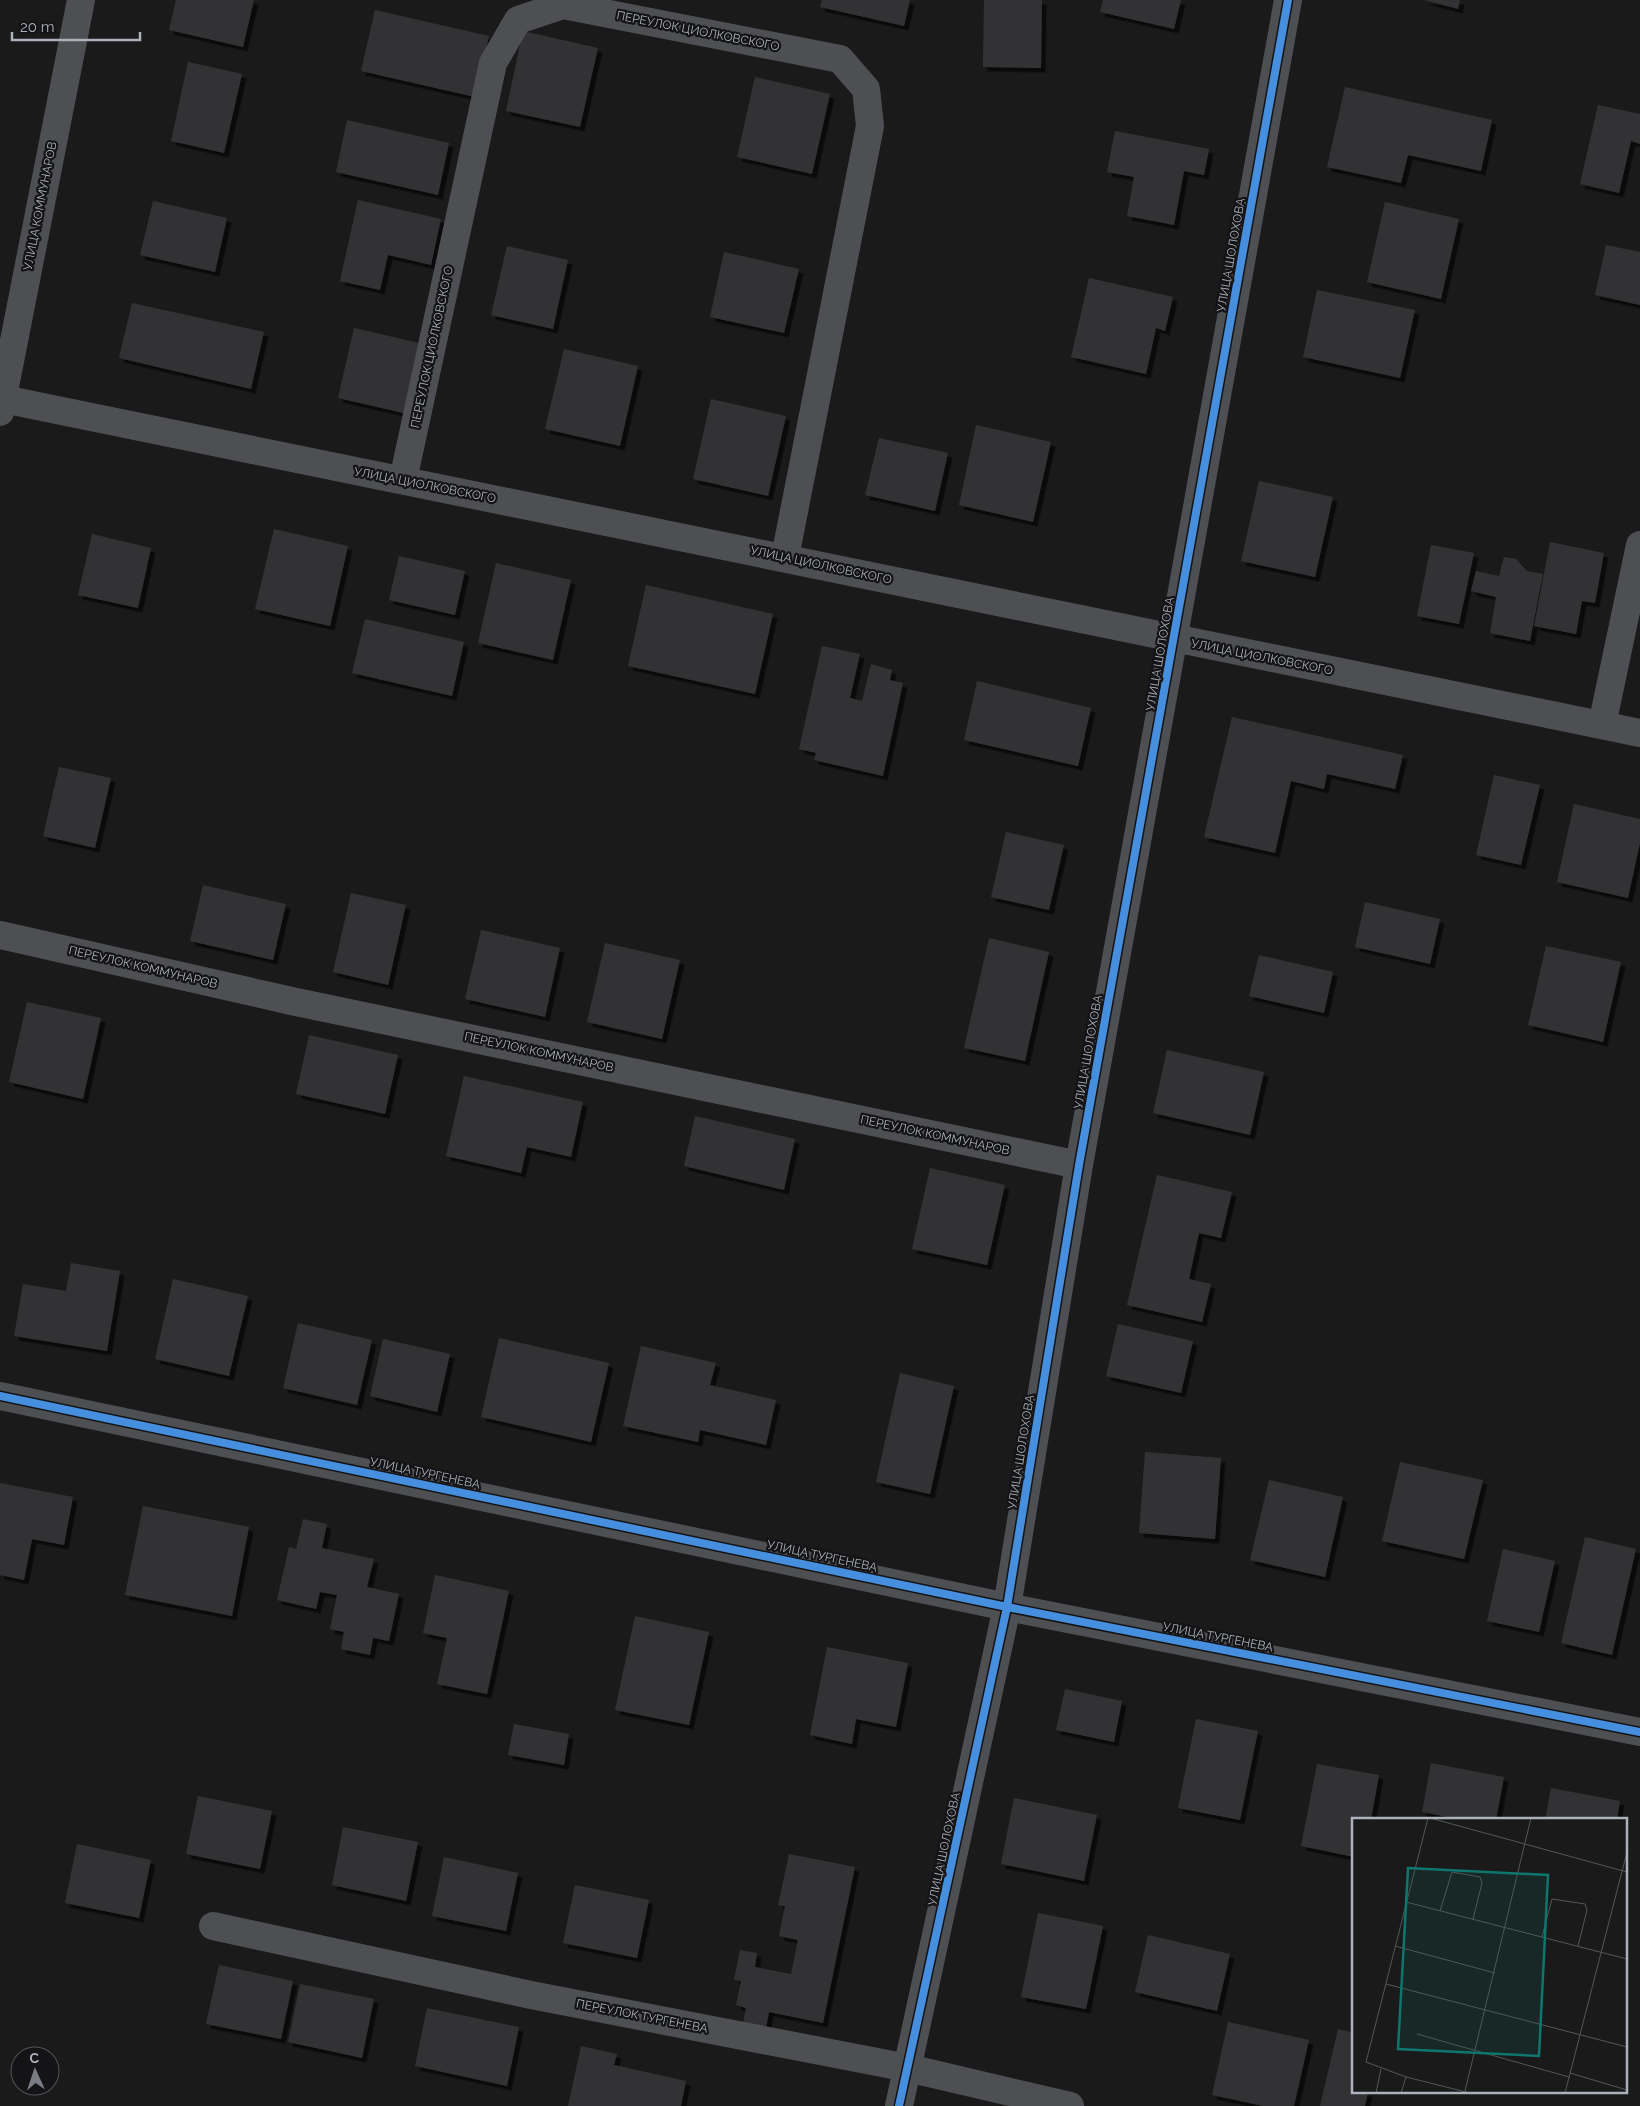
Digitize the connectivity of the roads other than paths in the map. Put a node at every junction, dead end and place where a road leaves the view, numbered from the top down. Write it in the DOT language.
graph roads {
  1 [pos="81,0"];
  2 [pos="1288,0"];
  3 [pos="1,406"];
  4 [pos="404,480"];
  5 [pos="1640,545"];
  6 [pos="785,558"];
  7 [pos="1174,639"];
  8 [pos="1602,725"];
  9 [pos="1640,732"];
  10 [pos="0,935"];
  11 [pos="1079,1165"];
  12 [pos="0,1396"];
  13 [pos="1007,1607"];
  14 [pos="1640,1732"];
  15 [pos="213,1926"];
  16 [pos="908,2068"];
  17 [pos="900,2106"];
  18 [pos="1070,2106"];
  1 -- 3 [label="street, УЛИЦА КОММУНАРОВ"];
  2 -- 7 [label="street, УЛИЦА ШОЛОХОВА"];
  3 -- 4 [label="street, УЛИЦА ЦИОЛКОВСКОГО"];
  4 -- 6 [label="street, УЛИЦА ЦИОЛКОВСКОГО"];
  4 -- 6 [label="street, ПЕРЕУЛОК ЦИОЛКОВСКОГО"];
  5 -- 8 [label="street"];
  6 -- 7 [label="street, УЛИЦА ЦИОЛКОВСКОГО"];
  7 -- 8 [label="street, УЛИЦА ЦИОЛКОВСКОГО"];
  7 -- 11 [label="street, УЛИЦА ШОЛОХОВА"];
  8 -- 9 [label="street, УЛИЦА ЦИОЛКОВСКОГО"];
  10 -- 11 [label="street, ПЕРЕУЛОК КОММУНАРОВ"];
  11 -- 13 [label="street, УЛИЦА ШОЛОХОВА"];
  12 -- 13 [label="street, УЛИЦА ТУРГЕНЕВА"];
  13 -- 14 [label="street, УЛИЦА ТУРГЕНЕВА"];
  13 -- 16 [label="street, УЛИЦА ШОЛОХОВА"];
  15 -- 16 [label="street, ПЕРЕУЛОК ТУРГЕНЕВА"];
  16 -- 17 [label="street, УЛИЦА ШОЛОХОВА"];
  16 -- 18 [label="street, ПЕРЕУЛОК ТУРГЕНЕВА"];
}
